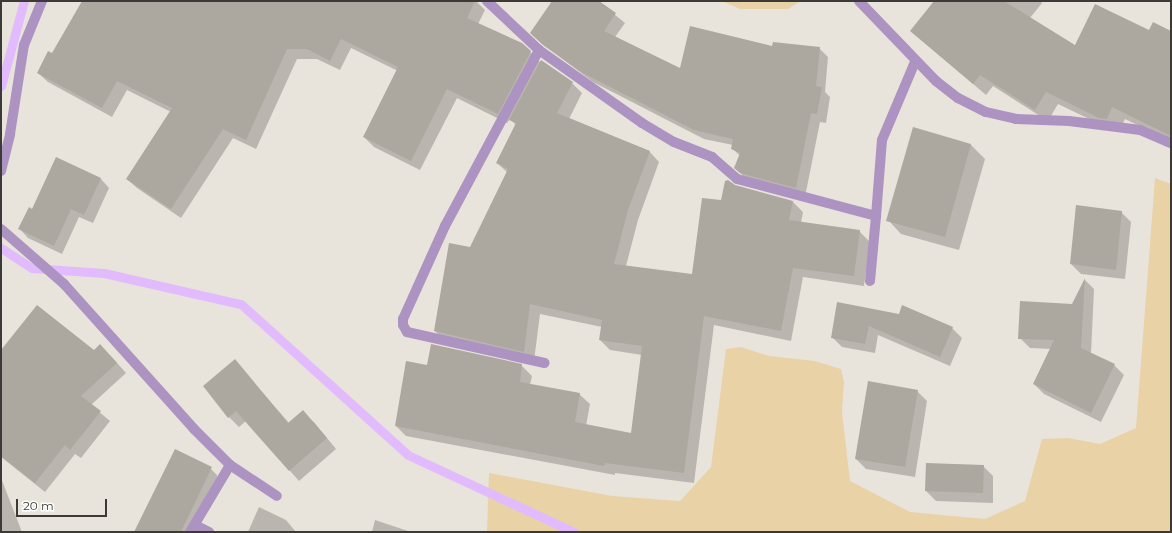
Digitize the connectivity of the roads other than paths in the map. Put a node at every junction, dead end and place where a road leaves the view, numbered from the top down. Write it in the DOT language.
graph roads {
  1 [pos="42,1"];
  2 [pos="487,1"];
  3 [pos="859,1"];
  4 [pos="539,50"];
  5 [pos="915,62"];
  6 [pos="1171,143"];
  7 [pos="1,171"];
  8 [pos="876,216"];
  9 [pos="1,229"];
  10 [pos="870,281"];
  11 [pos="545,363"];
  12 [pos="230,465"];
  13 [pos="277,496"];
  14 [pos="192,529"];
  15 [pos="209,532"];
  1 -- 7 [label="street"];
  2 -- 4 [label="street"];
  3 -- 5 [label="street"];
  4 -- 8 [label="street"];
  4 -- 11 [label="street"];
  5 -- 6 [label="street"];
  5 -- 8 [label="street"];
  8 -- 10 [label="street"];
  9 -- 12 [label="street"];
  12 -- 13 [label="street"];
  12 -- 14 [label="street"];
  14 -- 15 [label="street"];
}
